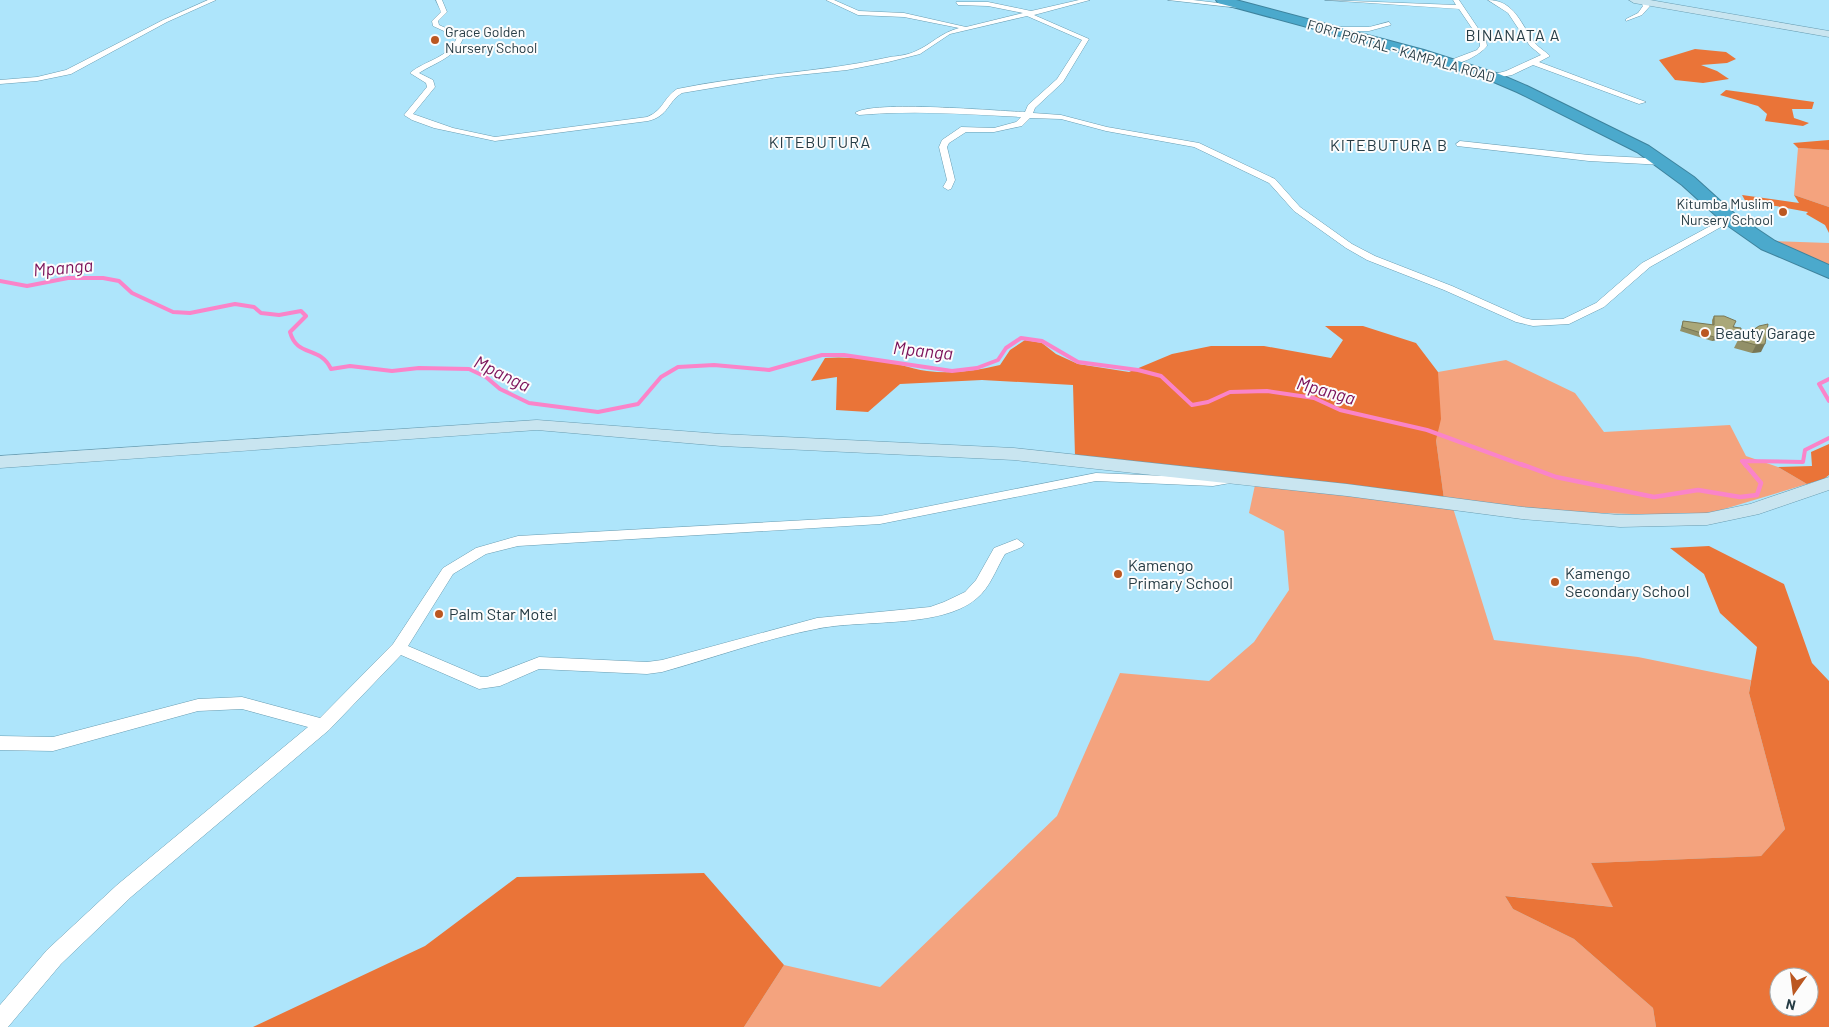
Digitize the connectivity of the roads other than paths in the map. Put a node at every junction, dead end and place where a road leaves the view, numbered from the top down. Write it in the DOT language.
graph roads {
  1 [pos="213,0"];
  2 [pos="439,0"];
  3 [pos="829,0"];
  4 [pos="979,0"];
  5 [pos="1087,0"];
  6 [pos="1172,0"];
  7 [pos="1222,0"];
  8 [pos="1328,0"];
  9 [pos="1456,0"];
  10 [pos="1491,0"];
  11 [pos="1639,1"];
  12 [pos="958,3"];
  13 [pos="988,4"];
  14 [pos="1246,7"];
  15 [pos="1460,7"];
  16 [pos="1031,14"];
  17 [pos="1628,20"];
  18 [pos="1389,24"];
  19 [pos="970,28"];
  20 [pos="1329,29"];
  21 [pos="1829,34"];
  22 [pos="1533,62"];
  23 [pos="1451,63"];
  24 [pos="1494,77"];
  25 [pos="0,82"];
  26 [pos="1642,102"];
  27 [pos="859,113"];
  28 [pos="1028,115"];
  29 [pos="1460,144"];
  30 [pos="1664,162"];
  31 [pos="948,187"];
  32 [pos="1730,220"];
  33 [pos="1829,272"];
  34 [pos="0,462"];
  35 [pos="1234,478"];
  36 [pos="1829,483"];
  37 [pos="1017,544"];
  38 [pos="399,648"];
  39 [pos="322,725"];
  40 [pos="0,743"];
  41 [pos="0,1021"];
  1 -- 25 [label="street"];
  2 -- 19 [label="street"];
  3 -- 19 [label="street"];
  4 -- 13 [label="street"];
  5 -- 16 [label="street"];
  6 -- 14 [label="street"];
  7 -- 14 [label="highway, FORT PORTAL - KAMPALA ROAD"];
  8 -- 15 [label="street"];
  9 -- 15 [label="street"];
  10 -- 22 [label="street"];
  11 -- 17 [label="street"];
  11 -- 21 [label="street"];
  12 -- 13 [label="street"];
  13 -- 16 [label="street"];
  14 -- 20 [label="highway, FORT PORTAL - KAMPALA ROAD"];
  15 -- 23 [label="street"];
  16 -- 19 [label="street"];
  16 -- 28 [label="street"];
  18 -- 20 [label="street"];
  20 -- 23 [label="highway, FORT PORTAL - KAMPALA ROAD"];
  22 -- 24 [label="street"];
  22 -- 26 [label="street"];
  23 -- 24 [label="highway, FORT PORTAL - KAMPALA ROAD"];
  24 -- 30 [label="highway, FORT PORTAL - KAMPALA ROAD"];
  27 -- 28 [label="street"];
  28 -- 31 [label="street"];
  28 -- 32 [label="street"];
  29 -- 30 [label="street"];
  30 -- 32 [label="highway, FORT PORTAL - KAMPALA ROAD"];
  32 -- 33 [label="highway, FORT PORTAL - KAMPALA ROAD"];
  34 -- 35 [label="street"];
  35 -- 36 [label="street"];
  35 -- 38 [label="street"];
  37 -- 38 [label="street"];
  38 -- 39 [label="street"];
  39 -- 40 [label="street"];
  39 -- 41 [label="street"];
}
